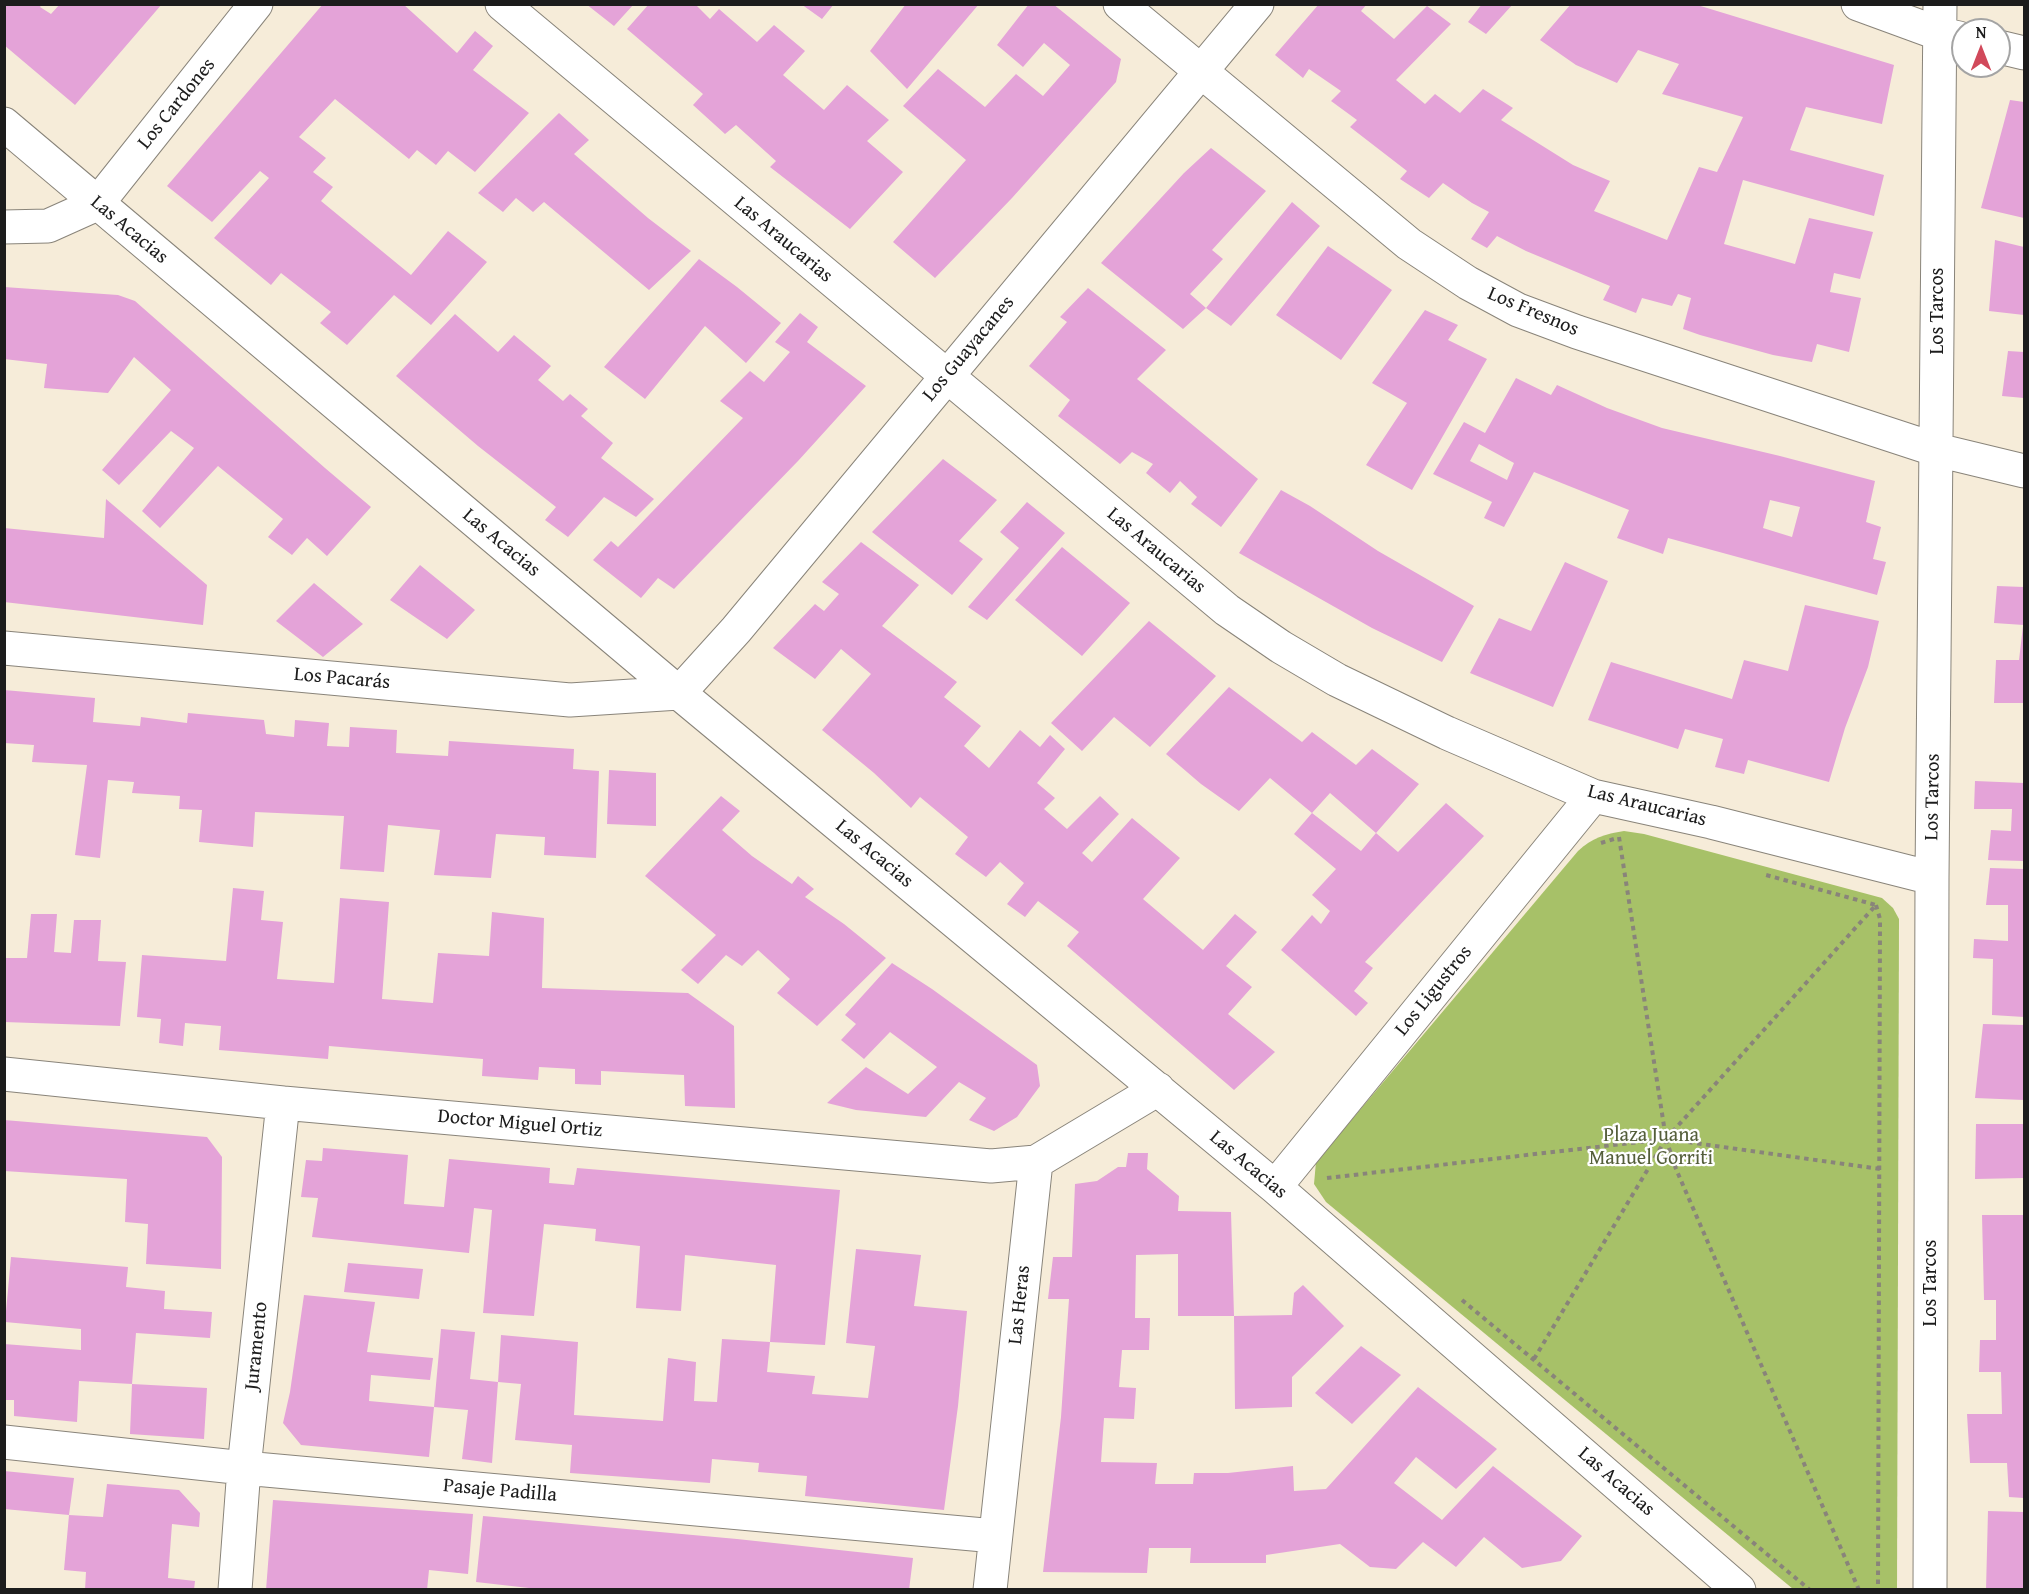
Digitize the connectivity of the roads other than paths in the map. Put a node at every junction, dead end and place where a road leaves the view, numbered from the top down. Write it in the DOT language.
graph roads {
  1 [pos="256,4"];
  2 [pos="502,4"];
  3 [pos="1120,4"];
  4 [pos="1257,4"];
  5 [pos="1858,4"];
  6 [pos="1948,26"];
  7 [pos="1200,71"];
  8 [pos="4,124"];
  9 [pos="97,204"];
  10 [pos="4,227"];
  11 [pos="946,376"];
  12 [pos="1937,450"];
  13 [pos="2025,471"];
  14 [pos="4,648"];
  15 [pos="679,693"];
  16 [pos="1593,795"];
  17 [pos="1932,878"];
  18 [pos="4,1074"];
  19 [pos="1158,1089"];
  20 [pos="283,1103"];
  21 [pos="1036,1162"];
  22 [pos="1275,1187"];
  23 [pos="4,1442"];
  24 [pos="244,1468"];
  25 [pos="995,1536"];
  26 [pos="235,1590"];
  27 [pos="990,1590"];
  28 [pos="1740,1590"];
  29 [pos="1930,1590"];
  1 -- 9 [label="street, Los Cardones"];
  2 -- 11 [label="street, Las Araucarias"];
  3 -- 7 [label="street, Los Fresnos"];
  4 -- 7 [label="street, Los Guayacanes"];
  5 -- 6 [label="street"];
  6 -- 12 [label="street, Los Tarcos"];
  7 -- 11 [label="street, Los Guayacanes"];
  7 -- 12 [label="street, Los Fresnos"];
  8 -- 9 [label="street, Las Acacias"];
  9 -- 10 [label="street"];
  9 -- 15 [label="street, Las Acacias"];
  11 -- 15 [label="street, Los Guayacanes"];
  11 -- 16 [label="street, Las Araucarias"];
  12 -- 13 [label="street, Los Fresnos"];
  12 -- 17 [label="street, Los Tarcos"];
  14 -- 15 [label="street, Los Pacarás"];
  15 -- 19 [label="street, Las Acacias"];
  16 -- 17 [label="street, Las Araucarias"];
  16 -- 22 [label="street, Los Ligustros"];
  17 -- 29 [label="street, Los Tarcos"];
  18 -- 20 [label="street, Doctor Miguel Ortiz"];
  19 -- 21 [label="street"];
  19 -- 22 [label="street, Las Acacias"];
  20 -- 21 [label="street, Doctor Miguel Ortiz"];
  20 -- 24 [label="street, Juramento"];
  21 -- 25 [label="street, Las Heras"];
  22 -- 28 [label="street, Las Acacias"];
  23 -- 24 [label="street, Pasaje Padilla"];
  24 -- 25 [label="street, Pasaje Padilla"];
  24 -- 26 [label="street, Juramento"];
  25 -- 27 [label="street, Las Heras"];
}
